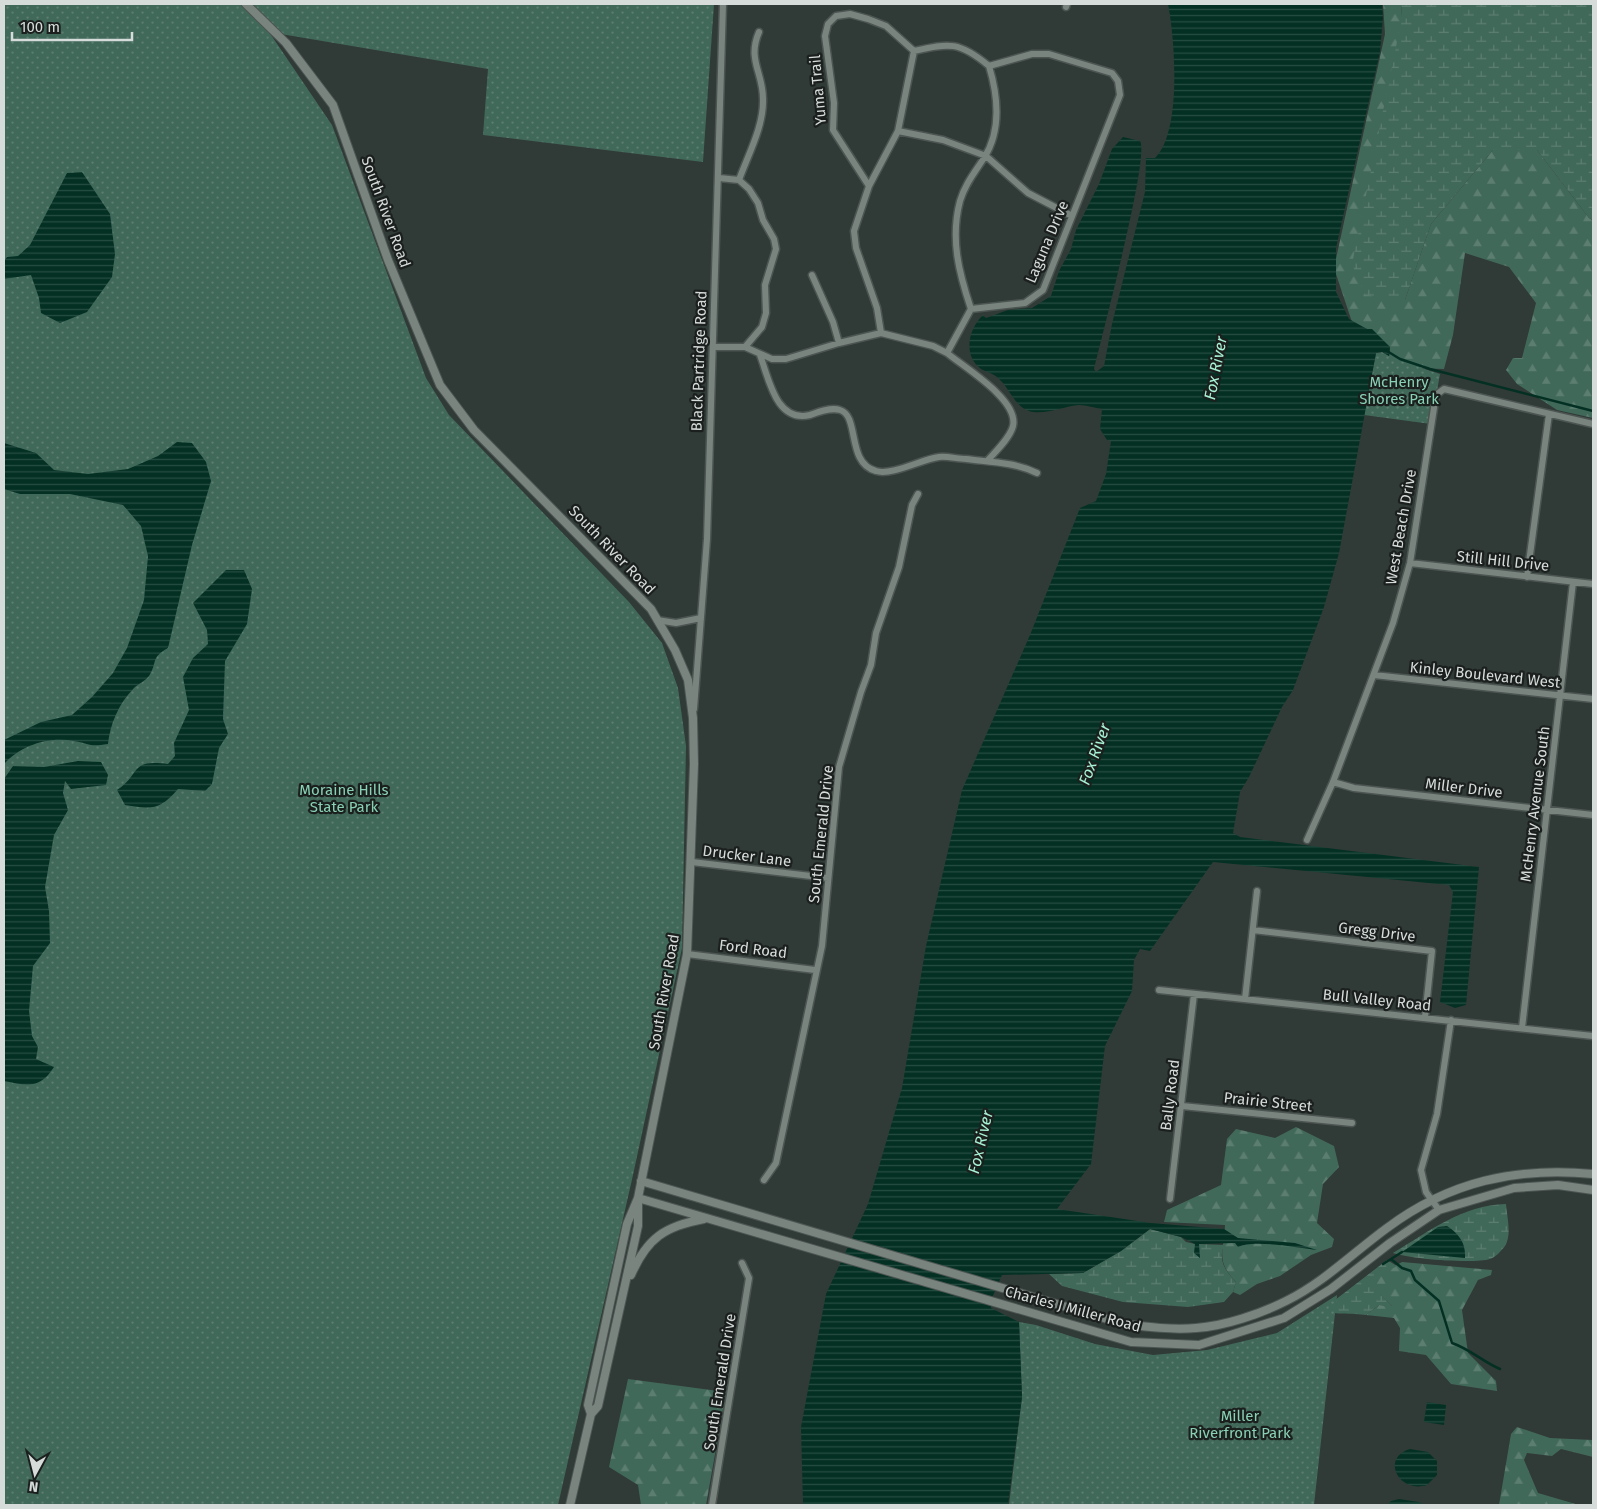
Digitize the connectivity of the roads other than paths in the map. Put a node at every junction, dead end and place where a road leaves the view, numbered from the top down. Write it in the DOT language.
graph roads {
  1 [pos="246,4"];
  2 [pos="723,4"];
  3 [pos="759,32"];
  4 [pos="914,51"];
  5 [pos="989,66"];
  6 [pos="898,131"];
  7 [pos="986,156"];
  8 [pos="719,178"];
  9 [pos="738,180"];
  10 [pos="869,186"];
  11 [pos="1072,216"];
  12 [pos="812,276"];
  13 [pos="971,309"];
  14 [pos="882,333"];
  15 [pos="839,343"];
  16 [pos="712,347"];
  17 [pos="745,347"];
  18 [pos="947,353"];
  19 [pos="760,355"];
  20 [pos="1549,414"];
  21 [pos="1593,424"];
  22 [pos="988,460"];
  23 [pos="1037,473"];
  24 [pos="918,494"];
  25 [pos="1410,564"];
  26 [pos="1527,577"];
  27 [pos="1573,582"];
  28 [pos="1593,584"];
  29 [pos="702,618"];
  30 [pos="657,620"];
  31 [pos="1374,675"];
  32 [pos="1560,696"];
  33 [pos="1593,699"];
  34 [pos="693,718"];
  35 [pos="1333,782"];
  36 [pos="1547,810"];
  37 [pos="1593,815"];
  38 [pos="1307,840"];
  39 [pos="692,862"];
  40 [pos="828,878"];
  41 [pos="1257,891"];
  42 [pos="1253,930"];
  43 [pos="687,954"];
  44 [pos="816,970"];
  45 [pos="1159,990"];
  46 [pos="1194,994"];
  47 [pos="1245,999"];
  48 [pos="1424,1017"];
  49 [pos="1450,1020"];
  50 [pos="1522,1028"];
  51 [pos="1593,1036"];
  52 [pos="1182,1106"];
  53 [pos="1352,1123"];
  54 [pos="1593,1174"];
  55 [pos="764,1180"];
  56 [pos="642,1181"];
  57 [pos="1593,1190"];
  58 [pos="638,1198"];
  59 [pos="1170,1199"];
  60 [pos="1431,1199"];
  61 [pos="1439,1210"];
  62 [pos="707,1218"];
  63 [pos="742,1263"];
  64 [pos="624,1290"];
  65 [pos="591,1414"];
  66 [pos="570,1505"];
  67 [pos="712,1505"];
  1 -- 30 [label="street, South River Road"];
  2 -- 8 [label="street, Black Partridge Road"];
  3 -- 9 [label="street"];
  4 -- 5 [label="street"];
  4 -- 6 [label="street"];
  4 -- 10 [label="street, Yuma Trail"];
  5 -- 7 [label="street"];
  5 -- 11 [label="street, Laguna Drive"];
  6 -- 7 [label="street"];
  6 -- 10 [label="street"];
  7 -- 11 [label="street"];
  7 -- 13 [label="street"];
  8 -- 9 [label="street"];
  8 -- 16 [label="street, Black Partridge Road"];
  9 -- 17 [label="street"];
  10 -- 14 [label="street"];
  11 -- 13 [label="street, Laguna Drive"];
  12 -- 15 [label="street"];
  13 -- 18 [label="street"];
  14 -- 15 [label="street"];
  14 -- 18 [label="street"];
  15 -- 19 [label="street"];
  16 -- 17 [label="street"];
  16 -- 29 [label="street, Black Partridge Road"];
  17 -- 19 [label="street"];
  18 -- 22 [label="street"];
  19 -- 22 [label="street"];
  20 -- 21 [label="street, West Beach Drive"];
  20 -- 25 [label="street, West Beach Drive"];
  20 -- 26 [label="street"];
  22 -- 23 [label="street"];
  24 -- 40 [label="street, South Emerald Drive"];
  25 -- 26 [label="street, Still Hill Drive"];
  25 -- 31 [label="street, West Beach Drive"];
  26 -- 27 [label="street, Still Hill Drive"];
  27 -- 28 [label="street, Still Hill Drive"];
  27 -- 32 [label="street, McHenry Avenue South"];
  29 -- 30 [label="street"];
  29 -- 34 [label="street, Black Partridge Road"];
  30 -- 34 [label="street, South River Road"];
  31 -- 32 [label="street, Kinley Boulevard West"];
  31 -- 35 [label="street, West Beach Drive"];
  32 -- 33 [label="street, Kinley Boulevard West"];
  32 -- 36 [label="street, McHenry Avenue South"];
  34 -- 39 [label="street, South River Road"];
  35 -- 36 [label="street, Miller Drive"];
  35 -- 38 [label="street, West Beach Drive"];
  36 -- 37 [label="street, Miller Drive"];
  36 -- 50 [label="street, McHenry Avenue South"];
  39 -- 40 [label="street, Drucker Lane"];
  39 -- 43 [label="street, South River Road"];
  40 -- 44 [label="street, South Emerald Drive"];
  41 -- 42 [label="street"];
  42 -- 47 [label="street"];
  42 -- 48 [label="street, Gregg Drive"];
  43 -- 44 [label="street, Ford Road"];
  43 -- 56 [label="street, South River Road"];
  44 -- 55 [label="street, South Emerald Drive"];
  45 -- 46 [label="street, Bull Valley Road"];
  46 -- 47 [label="street, Bull Valley Road"];
  46 -- 52 [label="street, Bally Road"];
  47 -- 48 [label="street, Bull Valley Road"];
  48 -- 49 [label="street, Bull Valley Road"];
  49 -- 50 [label="street, Bull Valley Road"];
  49 -- 60 [label="street"];
  50 -- 51 [label="street, Bull Valley Road"];
  52 -- 53 [label="street, Prairie Street"];
  52 -- 59 [label="street, Bally Road"];
  54 -- 60 [label="street, Charles J Miller Road"];
  56 -- 58 [label="street, South River Road"];
  56 -- 60 [label="street, Charles J Miller Road"];
  57 -- 61 [label="street, Charles J Miller Road"];
  58 -- 62 [label="street, Charles J Miller Road"];
  58 -- 64 [label="street, South River Road"];
  58 -- 65 [label="street, South River Road"];
  60 -- 61 [label="street"];
  61 -- 62 [label="street, Charles J Miller Road"];
  62 -- 64 [label="street"];
  63 -- 67 [label="street, South Emerald Drive"];
  64 -- 65 [label="street, South River Road"];
  65 -- 66 [label="street, South River Road"];
}
